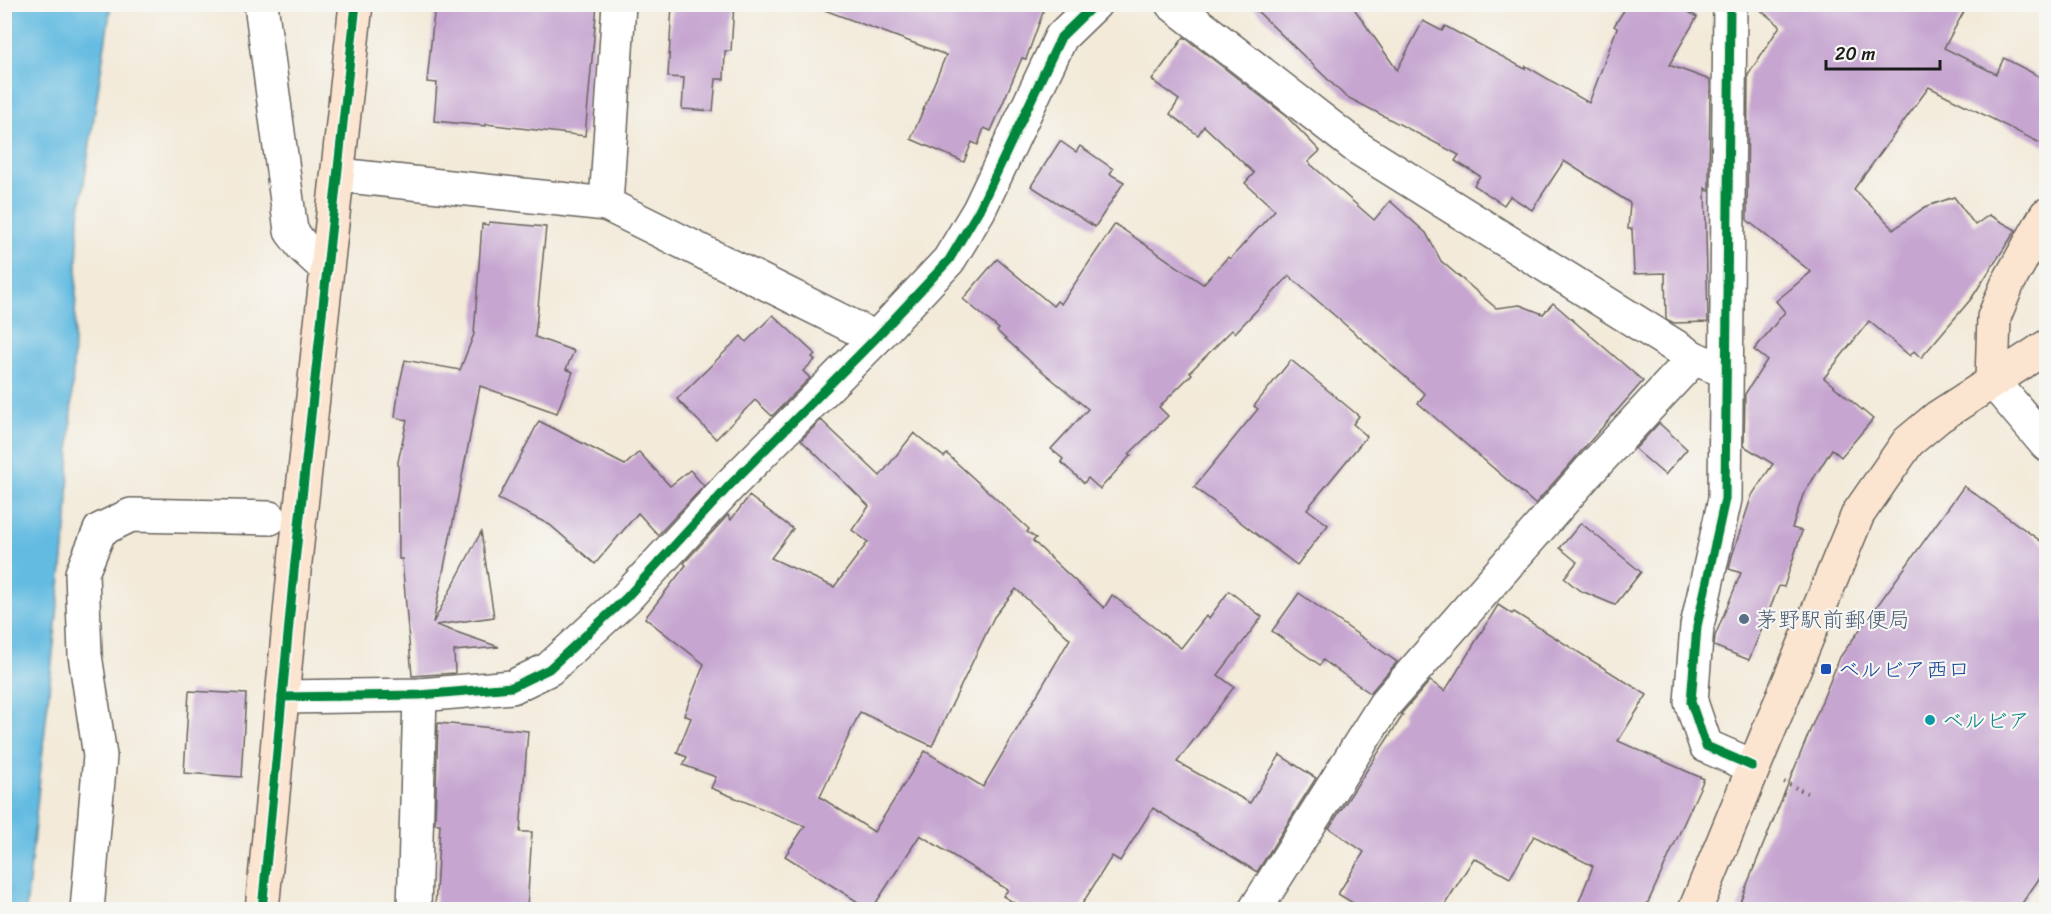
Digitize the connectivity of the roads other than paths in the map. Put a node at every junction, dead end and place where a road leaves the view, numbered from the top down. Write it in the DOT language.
graph roads {
  1 [pos="261,4"];
  2 [pos="356,4"];
  3 [pos="619,4"];
  4 [pos="1172,4"];
  5 [pos="1730,4"];
  6 [pos="1090,5"];
  7 [pos="339,175"];
  8 [pos="606,204"];
  9 [pos="2046,215"];
  10 [pos="326,268"];
  11 [pos="876,338"];
  12 [pos="2046,347"];
  13 [pos="1694,358"];
  14 [pos="1728,372"];
  15 [pos="1992,380"];
  16 [pos="2046,444"];
  17 [pos="270,518"];
  18 [pos="420,695"];
  19 [pos="282,697"];
  20 [pos="1752,766"];
  21 [pos="87,909"];
  22 [pos="262,909"];
  23 [pos="414,909"];
  24 [pos="1255,909"];
  25 [pos="1695,909"];
  1 -- 10 [label="street"];
  2 -- 7 [label="street"];
  3 -- 8 [label="street"];
  4 -- 13 [label="street"];
  5 -- 14 [label="street"];
  6 -- 11 [label="street"];
  7 -- 8 [label="street"];
  7 -- 10 [label="street"];
  8 -- 11 [label="street"];
  9 -- 15 [label="street"];
  10 -- 19 [label="street"];
  11 -- 18 [label="street"];
  12 -- 15 [label="street"];
  13 -- 14 [label="street"];
  13 -- 24 [label="street"];
  14 -- 20 [label="street"];
  15 -- 16 [label="street"];
  15 -- 20 [label="street"];
  17 -- 21 [label="street"];
  18 -- 19 [label="street"];
  18 -- 23 [label="street"];
  19 -- 22 [label="street"];
  20 -- 25 [label="street"];
}
